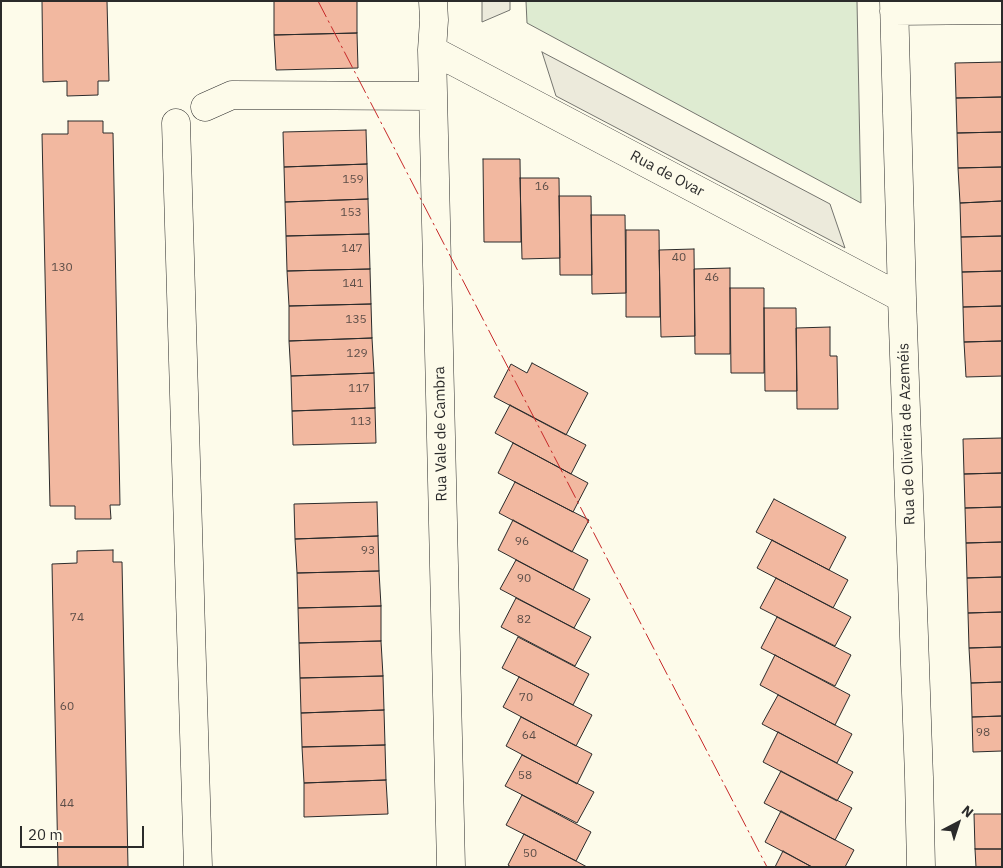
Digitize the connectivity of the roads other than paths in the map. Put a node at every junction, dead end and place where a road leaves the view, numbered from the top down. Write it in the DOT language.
graph roads {
  1 [pos="433,1"];
  2 [pos="894,6"];
  3 [pos="1002,10"];
  4 [pos="432,50"];
  5 [pos="433,96"];
  6 [pos="205,107"];
  7 [pos="176,123"];
  8 [pos="902,298"];
  9 [pos="198,867"];
  10 [pos="451,867"];
  11 [pos="921,867"];
  1 -- 4 [label="street, Rua Vale de Cambra"];
  2 -- 3 [label="street"];
  2 -- 8 [label="street, Rua de Oliveira de Azeméis"];
  4 -- 5 [label="street, Rua Vale de Cambra"];
  4 -- 8 [label="street, Rua de Ovar"];
  5 -- 6 [label="street"];
  5 -- 10 [label="street, Rua Vale de Cambra"];
  7 -- 9 [label="street"];
  8 -- 11 [label="street, Rua de Oliveira de Azeméis"];
}
